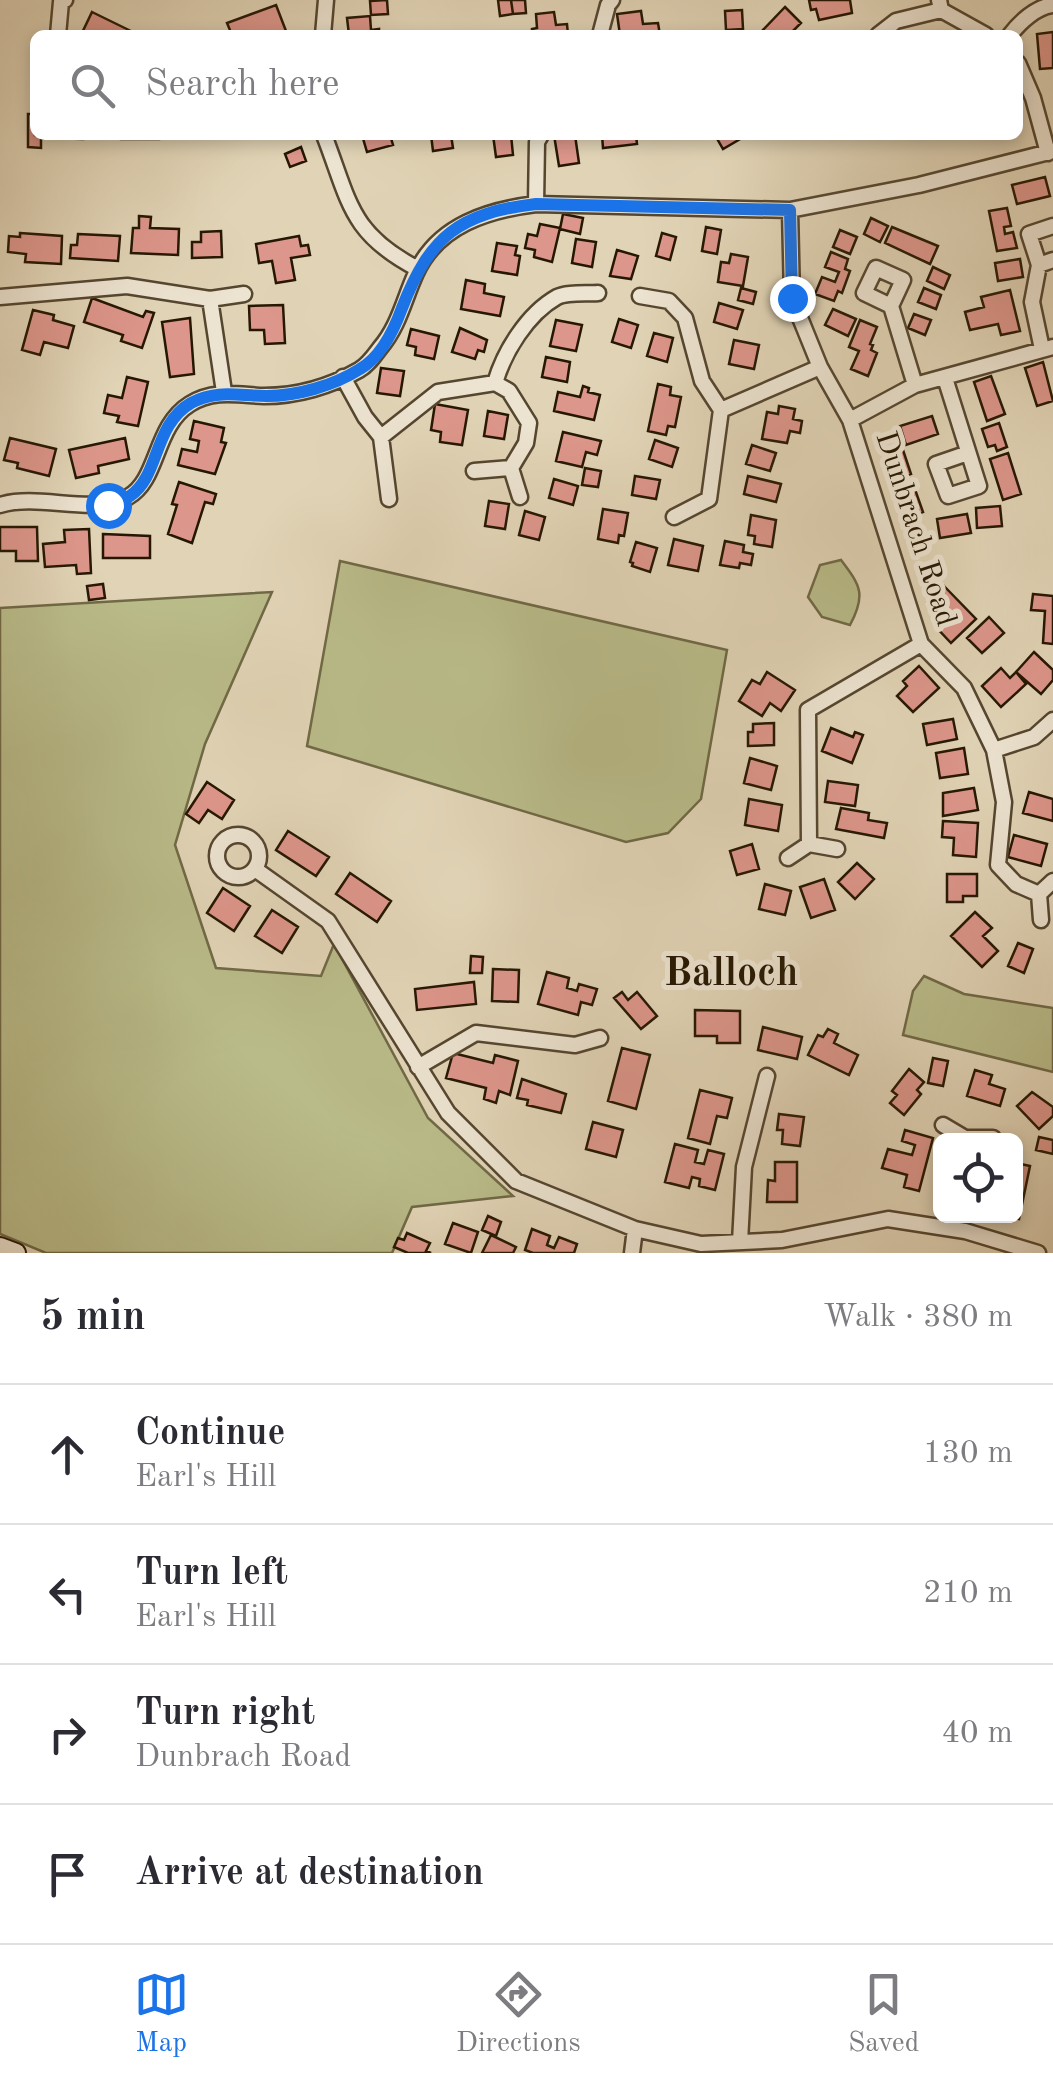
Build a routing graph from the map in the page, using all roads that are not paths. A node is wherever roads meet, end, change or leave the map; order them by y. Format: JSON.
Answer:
{"nodes":[{"id":1,"x":326,"y":0,"type":"edge"},
{"id":2,"x":612,"y":0,"type":"edge"},
{"id":3,"x":61,"y":1,"type":"edge"},
{"id":4,"x":940,"y":5,"type":"edge"},
{"id":5,"x":1053,"y":5,"type":"edge"},
{"id":6,"x":58,"y":30,"type":"edge"},
{"id":7,"x":323,"y":30,"type":"edge"},
{"id":8,"x":601,"y":30,"type":"edge"},
{"id":9,"x":884,"y":30,"type":"edge"},
{"id":10,"x":978,"y":30,"type":"edge"},
{"id":11,"x":1014,"y":30,"type":"edge"},
{"id":12,"x":1023,"y":75,"type":"edge"},
{"id":13,"x":326,"y":140,"type":"edge"},
{"id":14,"x":539,"y":140,"type":"edge"},
{"id":15,"x":1050,"y":152,"type":"edge"},
{"id":16,"x":536,"y":204,"type":"junction"},
{"id":17,"x":790,"y":210,"type":"junction"},
{"id":18,"x":1053,"y":226,"type":"edge"},
{"id":19,"x":1046,"y":262,"type":"edge"},
{"id":20,"x":418,"y":268,"type":"junction"},
{"id":21,"x":598,"y":293,"type":"dead end"},
{"id":22,"x":244,"y":294,"type":"dead end"},
{"id":23,"x":640,"y":296,"type":"dead end"},
{"id":24,"x":0,"y":298,"type":"edge"},
{"id":25,"x":210,"y":299,"type":"junction"},
{"id":26,"x":891,"y":306,"type":"dead end"},
{"id":27,"x":1047,"y":348,"type":"edge"},
{"id":28,"x":820,"y":367,"type":"junction"},
{"id":29,"x":343,"y":377,"type":"junction"},
{"id":30,"x":945,"y":378,"type":"junction"},
{"id":31,"x":495,"y":383,"type":"junction"},
{"id":32,"x":915,"y":385,"type":"junction"},
{"id":33,"x":224,"y":392,"type":"junction"},
{"id":34,"x":721,"y":410,"type":"junction"},
{"id":35,"x":850,"y":420,"type":"junction"},
{"id":36,"x":380,"y":437,"type":"junction"},
{"id":37,"x":968,"y":453,"type":"dead end"},
{"id":38,"x":511,"y":468,"type":"junction"},
{"id":39,"x":474,"y":471,"type":"dead end"},
{"id":40,"x":520,"y":497,"type":"dead end"},
{"id":41,"x":389,"y":499,"type":"dead end"},
{"id":42,"x":0,"y":505,"type":"edge"},
{"id":43,"x":674,"y":518,"type":"dead end"},
{"id":44,"x":921,"y":644,"type":"junction"},
{"id":45,"x":1053,"y":720,"type":"edge"},
{"id":46,"x":994,"y":750,"type":"junction"},
{"id":47,"x":809,"y":844,"type":"junction"},
{"id":48,"x":836,"y":849,"type":"dead end"},
{"id":49,"x":788,"y":858,"type":"dead end"},
{"id":50,"x":255,"y":869,"type":"dead end"},
{"id":51,"x":1053,"y":881,"type":"edge"},
{"id":52,"x":1039,"y":894,"type":"junction"},
{"id":53,"x":1041,"y":920,"type":"dead end"},
{"id":54,"x":600,"y":1038,"type":"dead end"},
{"id":55,"x":418,"y":1067,"type":"junction"},
{"id":56,"x":767,"y":1076,"type":"dead end"},
{"id":57,"x":943,"y":1125,"type":"dead end"},
{"id":58,"x":955,"y":1133,"type":"edge"},
{"id":59,"x":933,"y":1221,"type":"edge"},
{"id":60,"x":949,"y":1223,"type":"edge"},
{"id":61,"x":635,"y":1229,"type":"junction"},
{"id":62,"x":740,"y":1242,"type":"junction"},
{"id":63,"x":0,"y":1247,"type":"edge"},
{"id":64,"x":16,"y":1253,"type":"edge"},
{"id":65,"x":632,"y":1253,"type":"edge"},
{"id":66,"x":1038,"y":1253,"type":"edge"}],
"edges":[{"from":1,"to":7,"type":"street"},
{"from":2,"to":8,"type":"street"},
{"from":3,"to":6,"type":"street"},
{"from":4,"to":9,"type":"street"},
{"from":4,"to":10,"type":"street"},
{"from":5,"to":11,"type":"street"},
{"from":12,"to":15,"type":"street"},
{"from":13,"to":20,"type":"street"},
{"from":14,"to":16,"type":"street"},
{"from":15,"to":17,"type":"street"},
{"from":16,"to":17,"type":"street"},
{"from":16,"to":20,"type":"street"},
{"from":17,"to":28,"type":"street","name":"Dunbrach Road"},
{"from":18,"to":19,"type":"street"},
{"from":19,"to":27,"type":"street"},
{"from":20,"to":29,"type":"street"},
{"from":21,"to":31,"type":"street"},
{"from":22,"to":25,"type":"street"},
{"from":23,"to":34,"type":"street"},
{"from":24,"to":25,"type":"street"},
{"from":25,"to":33,"type":"street"},
{"from":26,"to":32,"type":"street"},
{"from":27,"to":30,"type":"street"},
{"from":28,"to":34,"type":"street"},
{"from":28,"to":35,"type":"street","name":"Dunbrach Road"},
{"from":29,"to":33,"type":"street"},
{"from":29,"to":36,"type":"street"},
{"from":30,"to":32,"type":"street"},
{"from":30,"to":37,"type":"street"},
{"from":31,"to":36,"type":"street"},
{"from":31,"to":38,"type":"street"},
{"from":32,"to":35,"type":"street"},
{"from":33,"to":42,"type":"street"},
{"from":34,"to":43,"type":"street"},
{"from":35,"to":44,"type":"street","name":"Dunbrach Road"},
{"from":36,"to":41,"type":"street"},
{"from":38,"to":39,"type":"street"},
{"from":38,"to":40,"type":"street"},
{"from":44,"to":46,"type":"street","name":"Dunbrach Road"},
{"from":44,"to":47,"type":"street"},
{"from":45,"to":46,"type":"street"},
{"from":46,"to":52,"type":"street","name":"Dunbrach Road"},
{"from":47,"to":48,"type":"street"},
{"from":47,"to":49,"type":"street"},
{"from":50,"to":55,"type":"street"},
{"from":51,"to":52,"type":"street"},
{"from":52,"to":53,"type":"street"},
{"from":54,"to":55,"type":"street"},
{"from":55,"to":61,"type":"street"},
{"from":56,"to":62,"type":"street"},
{"from":57,"to":58,"type":"street"},
{"from":59,"to":62,"type":"street"},
{"from":60,"to":66,"type":"street"},
{"from":61,"to":62,"type":"street"},
{"from":61,"to":65,"type":"street"},
{"from":63,"to":64,"type":"street"}]}
